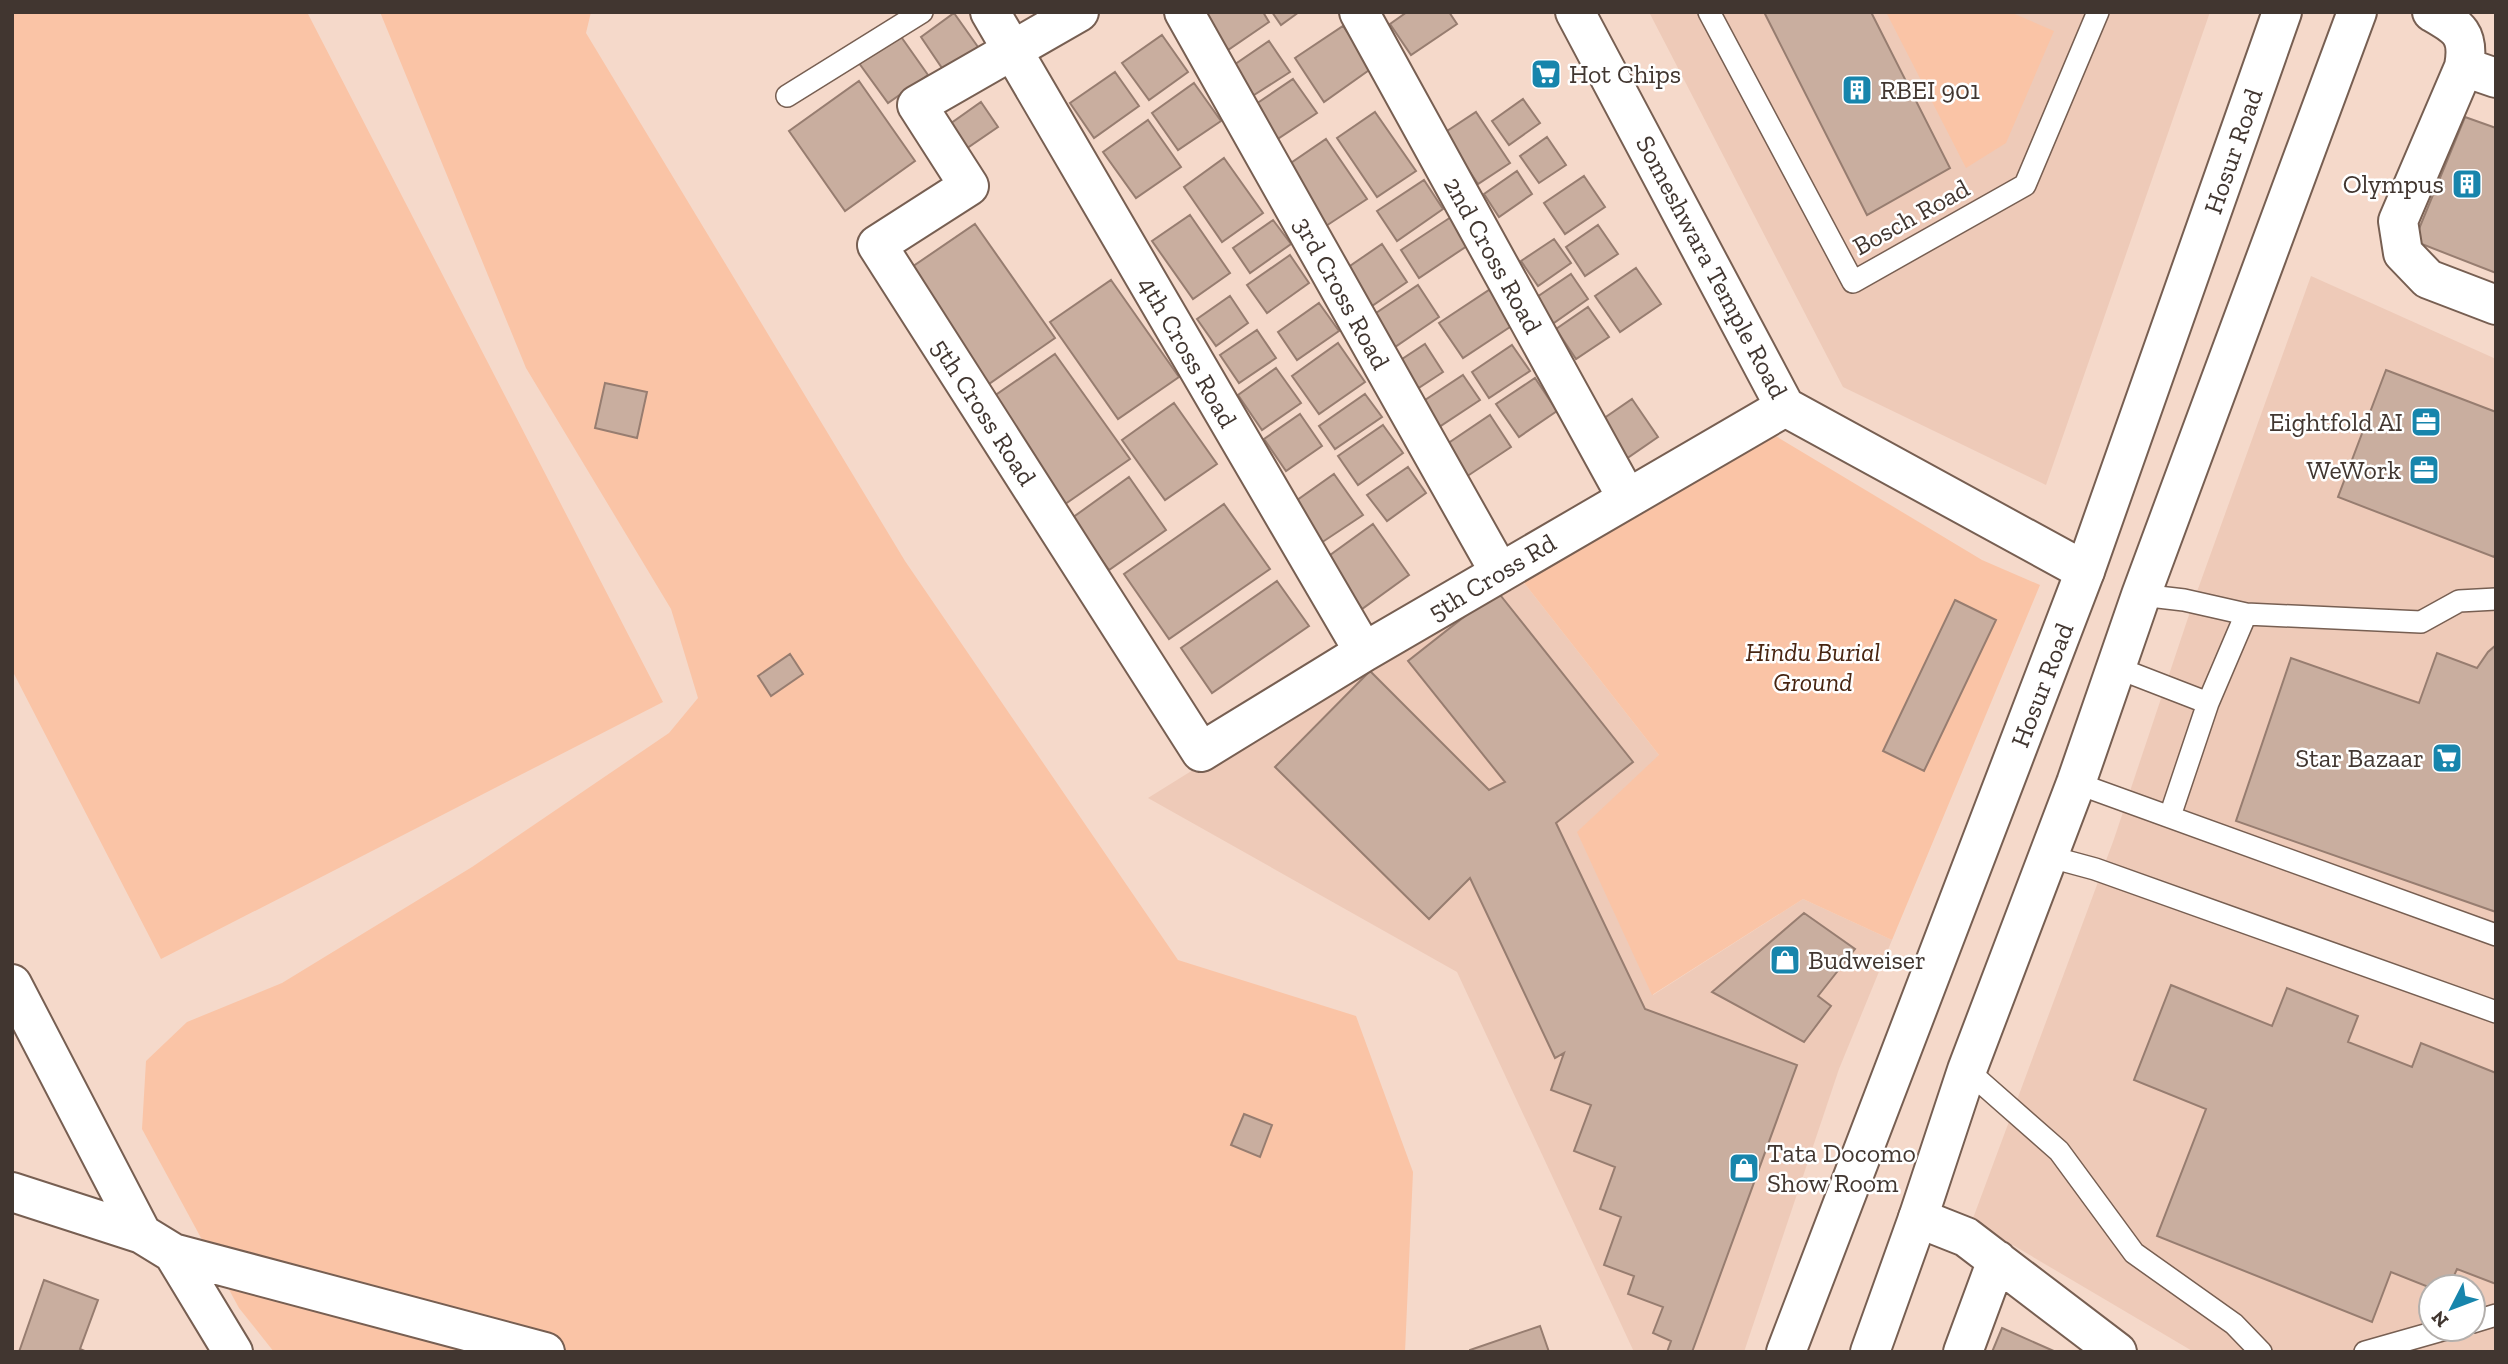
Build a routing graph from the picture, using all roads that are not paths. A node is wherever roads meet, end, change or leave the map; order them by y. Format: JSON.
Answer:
{"nodes":[{"id":1,"x":922,"y":12,"type":"edge"},
{"id":2,"x":990,"y":12,"type":"edge"},
{"id":3,"x":1079,"y":12,"type":"edge"},
{"id":4,"x":1184,"y":12,"type":"edge"},
{"id":5,"x":1359,"y":12,"type":"edge"},
{"id":6,"x":1575,"y":12,"type":"edge"},
{"id":7,"x":1709,"y":12,"type":"edge"},
{"id":8,"x":2098,"y":12,"type":"edge"},
{"id":9,"x":2281,"y":12,"type":"edge"},
{"id":10,"x":2357,"y":12,"type":"edge"},
{"id":11,"x":2470,"y":47,"type":"edge"},
{"id":12,"x":1012,"y":51,"type":"junction"},
{"id":13,"x":787,"y":96,"type":"dead end"},
{"id":14,"x":2496,"y":305,"type":"edge"},
{"id":15,"x":1785,"y":407,"type":"junction"},
{"id":16,"x":1627,"y":498,"type":"junction"},
{"id":17,"x":2085,"y":571,"type":"junction"},
{"id":18,"x":1500,"y":573,"type":"junction"},
{"id":19,"x":2141,"y":595,"type":"junction"},
{"id":20,"x":2496,"y":599,"type":"edge"},
{"id":21,"x":2246,"y":614,"type":"junction"},
{"id":22,"x":1364,"y":653,"type":"junction"},
{"id":23,"x":2115,"y":667,"type":"junction"},
{"id":24,"x":2208,"y":703,"type":"junction"},
{"id":25,"x":1201,"y":752,"type":"joint"},
{"id":26,"x":2076,"y":783,"type":"junction"},
{"id":27,"x":2171,"y":816,"type":"junction"},
{"id":28,"x":2048,"y":856,"type":"junction"},
{"id":29,"x":2496,"y":936,"type":"edge"},
{"id":30,"x":12,"y":984,"type":"edge"},
{"id":31,"x":2496,"y":1012,"type":"edge"},
{"id":32,"x":1967,"y":1070,"type":"junction"},
{"id":33,"x":12,"y":1192,"type":"edge"},
{"id":34,"x":1918,"y":1218,"type":"junction"},
{"id":35,"x":157,"y":1243,"type":"junction"},
{"id":36,"x":1997,"y":1260,"type":"junction"},
{"id":37,"x":2417,"y":1337,"type":"edge"},
{"id":38,"x":233,"y":1352,"type":"edge"},
{"id":39,"x":544,"y":1352,"type":"edge"},
{"id":40,"x":1786,"y":1352,"type":"edge"},
{"id":41,"x":1870,"y":1352,"type":"edge"},
{"id":42,"x":1963,"y":1352,"type":"edge"},
{"id":43,"x":2118,"y":1352,"type":"edge"},
{"id":44,"x":2262,"y":1352,"type":"edge"},
{"id":45,"x":2365,"y":1352,"type":"edge"}],
"edges":[{"from":1,"to":13,"type":"lane"},
{"from":2,"to":12,"type":"street","name":"4th Cross Road"},
{"from":3,"to":12,"type":"street"},
{"from":4,"to":18,"type":"street","name":"3rd Cross Road"},
{"from":5,"to":16,"type":"street","name":"2nd Cross Road"},
{"from":6,"to":15,"type":"street","name":"Someshwara Temple Road"},
{"from":7,"to":8,"type":"lane","name":"Bosch Road"},
{"from":9,"to":17,"type":"street","name":"Hosur Road"},
{"from":10,"to":19,"type":"street"},
{"from":11,"to":14,"type":"street"},
{"from":12,"to":22,"type":"street","name":"4th Cross Road"},
{"from":12,"to":25,"type":"street","name":"5th Cross Road"},
{"from":15,"to":16,"type":"street","name":"5th Cross Rd"},
{"from":15,"to":17,"type":"street","name":"Someshwara Temple Road"},
{"from":16,"to":18,"type":"street","name":"5th Cross Rd"},
{"from":17,"to":40,"type":"street","name":"Hosur Road"},
{"from":18,"to":22,"type":"street","name":"5th Cross Rd"},
{"from":19,"to":21,"type":"lane"},
{"from":19,"to":23,"type":"street"},
{"from":20,"to":21,"type":"lane"},
{"from":21,"to":24,"type":"lane"},
{"from":22,"to":25,"type":"street","name":"5th Cross Rd"},
{"from":23,"to":24,"type":"lane"},
{"from":23,"to":26,"type":"street"},
{"from":24,"to":27,"type":"lane"},
{"from":26,"to":27,"type":"lane"},
{"from":26,"to":28,"type":"street"},
{"from":27,"to":29,"type":"lane"},
{"from":28,"to":31,"type":"lane"},
{"from":28,"to":32,"type":"street"},
{"from":30,"to":35,"type":"street"},
{"from":32,"to":34,"type":"street"},
{"from":32,"to":44,"type":"lane"},
{"from":33,"to":35,"type":"street"},
{"from":34,"to":36,"type":"street"},
{"from":34,"to":41,"type":"street"},
{"from":35,"to":38,"type":"street"},
{"from":35,"to":39,"type":"street"},
{"from":36,"to":42,"type":"street"},
{"from":36,"to":43,"type":"street"},
{"from":37,"to":45,"type":"lane"}]}
